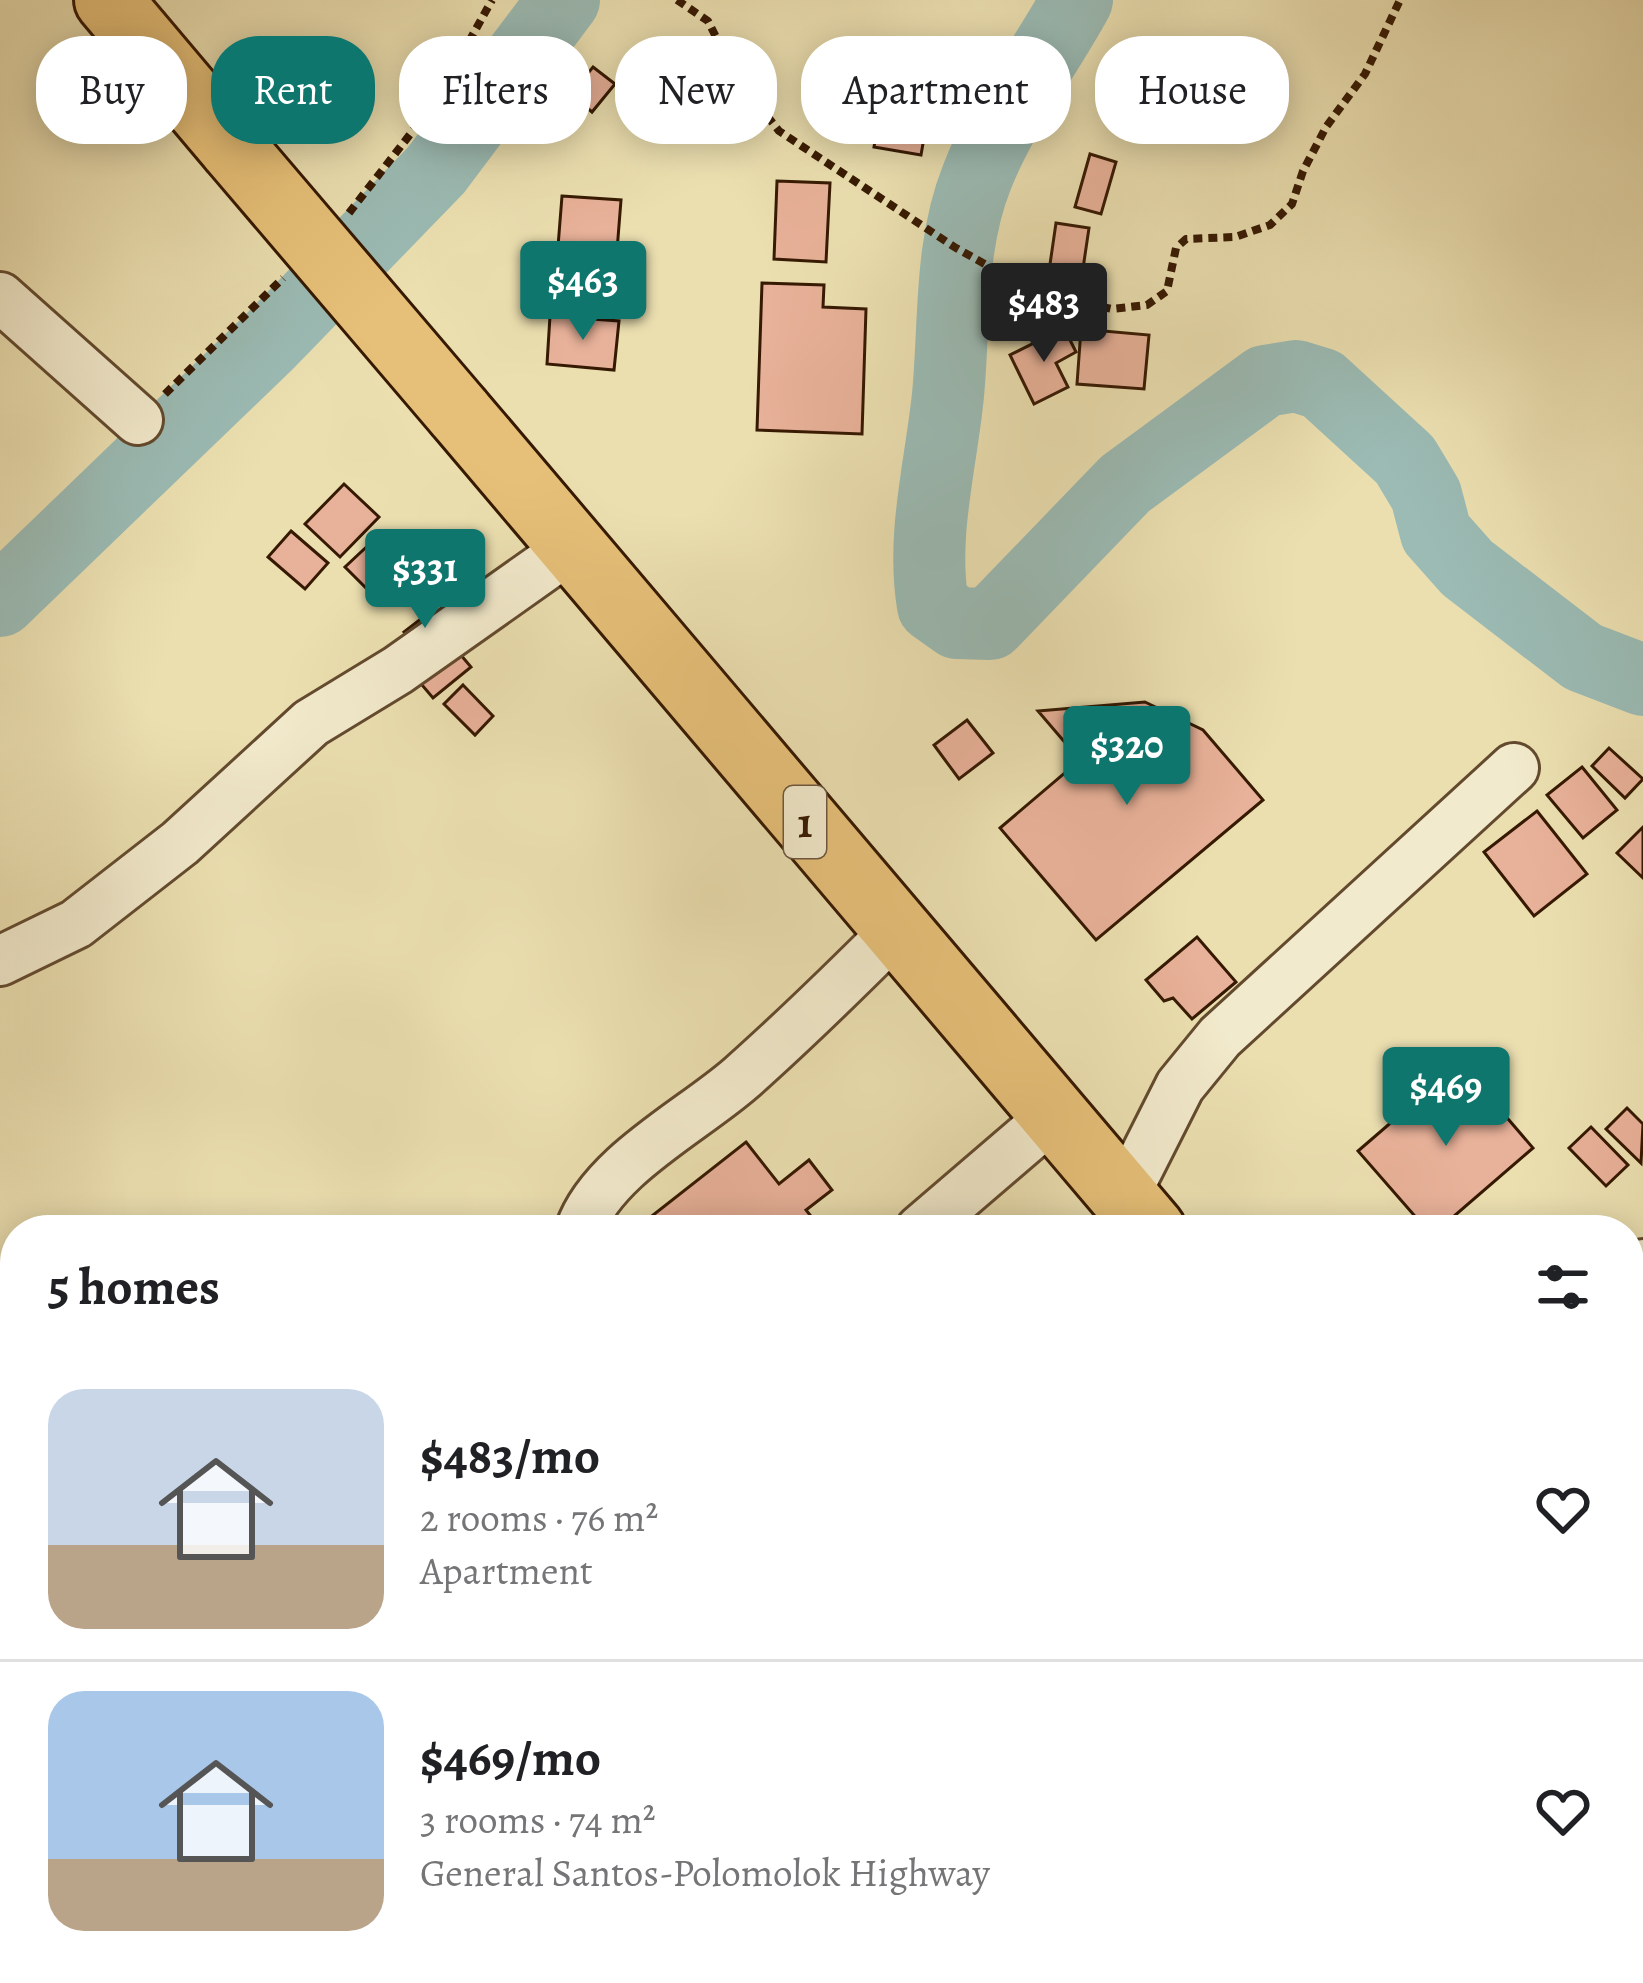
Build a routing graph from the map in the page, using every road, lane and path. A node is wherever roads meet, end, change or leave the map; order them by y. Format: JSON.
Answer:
{"nodes":[{"id":1,"x":107,"y":0,"type":"edge"},
{"id":2,"x":677,"y":0,"type":"edge"},
{"id":3,"x":1400,"y":0,"type":"edge"},
{"id":4,"x":0,"y":297,"type":"edge"},
{"id":5,"x":138,"y":420,"type":"dead end"},
{"id":6,"x":572,"y":548,"type":"junction"},
{"id":7,"x":1514,"y":768,"type":"dead end"},
{"id":8,"x":897,"y":929,"type":"junction"},
{"id":9,"x":0,"y":961,"type":"edge"},
{"id":10,"x":1054,"y":1115,"type":"junction"},
{"id":11,"x":1138,"y":1214,"type":"edge"},
{"id":12,"x":586,"y":1215,"type":"edge"},
{"id":13,"x":937,"y":1215,"type":"edge"}],
"edges":[{"from":1,"to":6,"type":"highway","number":"1","bridge":true},
{"from":2,"to":3,"type":"path"},
{"from":4,"to":5,"type":"street"},
{"from":6,"to":8,"type":"highway","number":"1"},
{"from":6,"to":9,"type":"street"},
{"from":7,"to":11,"type":"street"},
{"from":8,"to":10,"type":"highway","number":"1"},
{"from":8,"to":12,"type":"street"},
{"from":10,"to":11,"type":"highway","number":"1"},
{"from":10,"to":13,"type":"street"}]}
